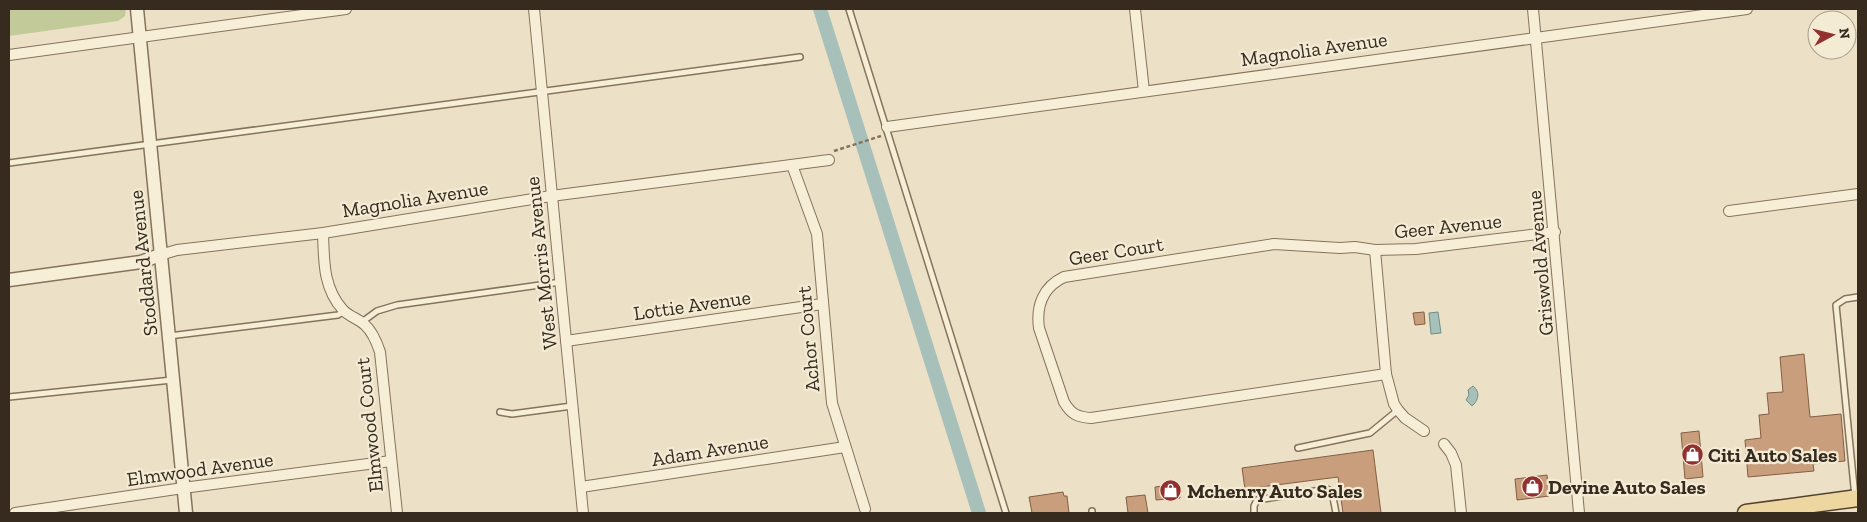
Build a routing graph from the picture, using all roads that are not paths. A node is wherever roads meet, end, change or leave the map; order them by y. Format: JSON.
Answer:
{"nodes":[{"id":1,"x":137,"y":9,"type":"edge"},
{"id":2,"x":346,"y":9,"type":"edge"},
{"id":3,"x":534,"y":9,"type":"edge"},
{"id":4,"x":849,"y":9,"type":"edge"},
{"id":5,"x":1135,"y":9,"type":"edge"},
{"id":6,"x":1533,"y":9,"type":"edge"},
{"id":7,"x":1746,"y":9,"type":"edge"},
{"id":8,"x":139,"y":36,"type":"junction"},
{"id":9,"x":1536,"y":38,"type":"junction"},
{"id":10,"x":9,"y":55,"type":"edge"},
{"id":11,"x":800,"y":57,"type":"dead end"},
{"id":12,"x":542,"y":90,"type":"junction"},
{"id":13,"x":1144,"y":91,"type":"junction"},
{"id":14,"x":887,"y":127,"type":"junction"},
{"id":15,"x":150,"y":144,"type":"junction"},
{"id":16,"x":829,"y":160,"type":"dead end"},
{"id":17,"x":9,"y":163,"type":"edge"},
{"id":18,"x":792,"y":165,"type":"junction"},
{"id":19,"x":1858,"y":194,"type":"edge"},
{"id":20,"x":551,"y":196,"type":"junction"},
{"id":21,"x":1729,"y":210,"type":"dead end"},
{"id":22,"x":1555,"y":232,"type":"junction"},
{"id":23,"x":323,"y":233,"type":"junction"},
{"id":24,"x":1375,"y":250,"type":"junction"},
{"id":25,"x":160,"y":255,"type":"junction"},
{"id":26,"x":9,"y":280,"type":"edge"},
{"id":27,"x":561,"y":282,"type":"junction"},
{"id":28,"x":1858,"y":297,"type":"edge"},
{"id":29,"x":822,"y":304,"type":"junction"},
{"id":30,"x":344,"y":311,"type":"junction"},
{"id":31,"x":361,"y":323,"type":"junction"},
{"id":32,"x":169,"y":336,"type":"junction"},
{"id":33,"x":566,"y":341,"type":"junction"},
{"id":34,"x":1386,"y":374,"type":"junction"},
{"id":35,"x":173,"y":380,"type":"junction"},
{"id":36,"x":9,"y":397,"type":"edge"},
{"id":37,"x":573,"y":406,"type":"junction"},
{"id":38,"x":1398,"y":410,"type":"junction"},
{"id":39,"x":500,"y":412,"type":"dead end"},
{"id":40,"x":1424,"y":431,"type":"dead end"},
{"id":41,"x":1444,"y":444,"type":"dead end"},
{"id":42,"x":845,"y":447,"type":"junction"},
{"id":43,"x":1298,"y":448,"type":"dead end"},
{"id":44,"x":391,"y":461,"type":"junction"},
{"id":45,"x":581,"y":487,"type":"junction"},
{"id":46,"x":184,"y":488,"type":"junction"},
{"id":47,"x":1857,"y":498,"type":"edge"},
{"id":48,"x":865,"y":509,"type":"dead end"},
{"id":49,"x":1786,"y":511,"type":"edge"},
{"id":50,"x":14,"y":513,"type":"edge"},
{"id":51,"x":186,"y":513,"type":"edge"},
{"id":52,"x":397,"y":513,"type":"edge"},
{"id":53,"x":583,"y":513,"type":"edge"},
{"id":54,"x":1006,"y":513,"type":"edge"},
{"id":55,"x":1254,"y":513,"type":"edge"},
{"id":56,"x":1336,"y":513,"type":"edge"},
{"id":57,"x":1461,"y":513,"type":"edge"},
{"id":58,"x":1579,"y":513,"type":"edge"},
{"id":59,"x":1746,"y":513,"type":"edge"}],
"edges":[{"from":1,"to":8,"type":"street","name":"Stoddard Avenue"},
{"from":2,"to":8,"type":"street"},
{"from":3,"to":12,"type":"street","name":"West Morris Avenue"},
{"from":4,"to":14,"type":"lane"},
{"from":5,"to":13,"type":"street"},
{"from":6,"to":9,"type":"street","name":"Griswold Avenue"},
{"from":7,"to":9,"type":"street","name":"Magnolia Avenue"},
{"from":8,"to":10,"type":"street"},
{"from":8,"to":15,"type":"street","name":"Stoddard Avenue"},
{"from":9,"to":13,"type":"street","name":"Magnolia Avenue"},
{"from":9,"to":22,"type":"street","name":"Griswold Avenue"},
{"from":11,"to":12,"type":"lane"},
{"from":12,"to":15,"type":"lane"},
{"from":12,"to":20,"type":"street","name":"West Morris Avenue"},
{"from":13,"to":14,"type":"street","name":"Magnolia Avenue"},
{"from":14,"to":54,"type":"lane"},
{"from":15,"to":17,"type":"lane"},
{"from":15,"to":25,"type":"street","name":"Stoddard Avenue"},
{"from":16,"to":18,"type":"street","name":"Magnolia Avenue"},
{"from":18,"to":20,"type":"street","name":"Magnolia Avenue"},
{"from":18,"to":29,"type":"street","name":"Achor Court"},
{"from":19,"to":21,"type":"street"},
{"from":20,"to":23,"type":"street","name":"Magnolia Avenue"},
{"from":20,"to":27,"type":"street","name":"West Morris Avenue"},
{"from":22,"to":24,"type":"street","name":"Geer Avenue"},
{"from":22,"to":58,"type":"street","name":"Griswold Avenue"},
{"from":23,"to":25,"type":"street","name":"Magnolia Avenue"},
{"from":23,"to":30,"type":"street","name":"Elmwood Court"},
{"from":24,"to":34,"type":"street"},
{"from":24,"to":34,"type":"street","name":"Geer Court"},
{"from":25,"to":26,"type":"street","name":"Magnolia Avenue"},
{"from":25,"to":32,"type":"street","name":"Stoddard Avenue"},
{"from":27,"to":31,"type":"lane"},
{"from":27,"to":33,"type":"street","name":"West Morris Avenue"},
{"from":28,"to":47,"type":"lane"},
{"from":29,"to":33,"type":"street","name":"Lottie Avenue"},
{"from":29,"to":42,"type":"street","name":"Achor Court"},
{"from":30,"to":31,"type":"street","name":"Elmwood Court"},
{"from":30,"to":32,"type":"lane"},
{"from":31,"to":44,"type":"street","name":"Elmwood Court"},
{"from":32,"to":35,"type":"street","name":"Stoddard Avenue"},
{"from":33,"to":37,"type":"street","name":"West Morris Avenue"},
{"from":34,"to":38,"type":"street"},
{"from":35,"to":36,"type":"lane"},
{"from":35,"to":46,"type":"street","name":"Stoddard Avenue"},
{"from":37,"to":39,"type":"lane"},
{"from":37,"to":45,"type":"street","name":"West Morris Avenue"},
{"from":38,"to":40,"type":"street"},
{"from":38,"to":43,"type":"lane"},
{"from":41,"to":57,"type":"street"},
{"from":42,"to":45,"type":"street","name":"Adam Avenue"},
{"from":42,"to":48,"type":"street","name":"Achor Court"},
{"from":44,"to":46,"type":"street","name":"Elmwood Avenue"},
{"from":44,"to":52,"type":"street","name":"Elmwood Court"},
{"from":45,"to":53,"type":"street","name":"West Morris Avenue"},
{"from":46,"to":50,"type":"street","name":"Elmwood Avenue"},
{"from":46,"to":51,"type":"street","name":"Stoddard Avenue"},
{"from":47,"to":49,"type":"main road"},
{"from":49,"to":59,"type":"main road"},
{"from":55,"to":56,"type":"lane"}]}
